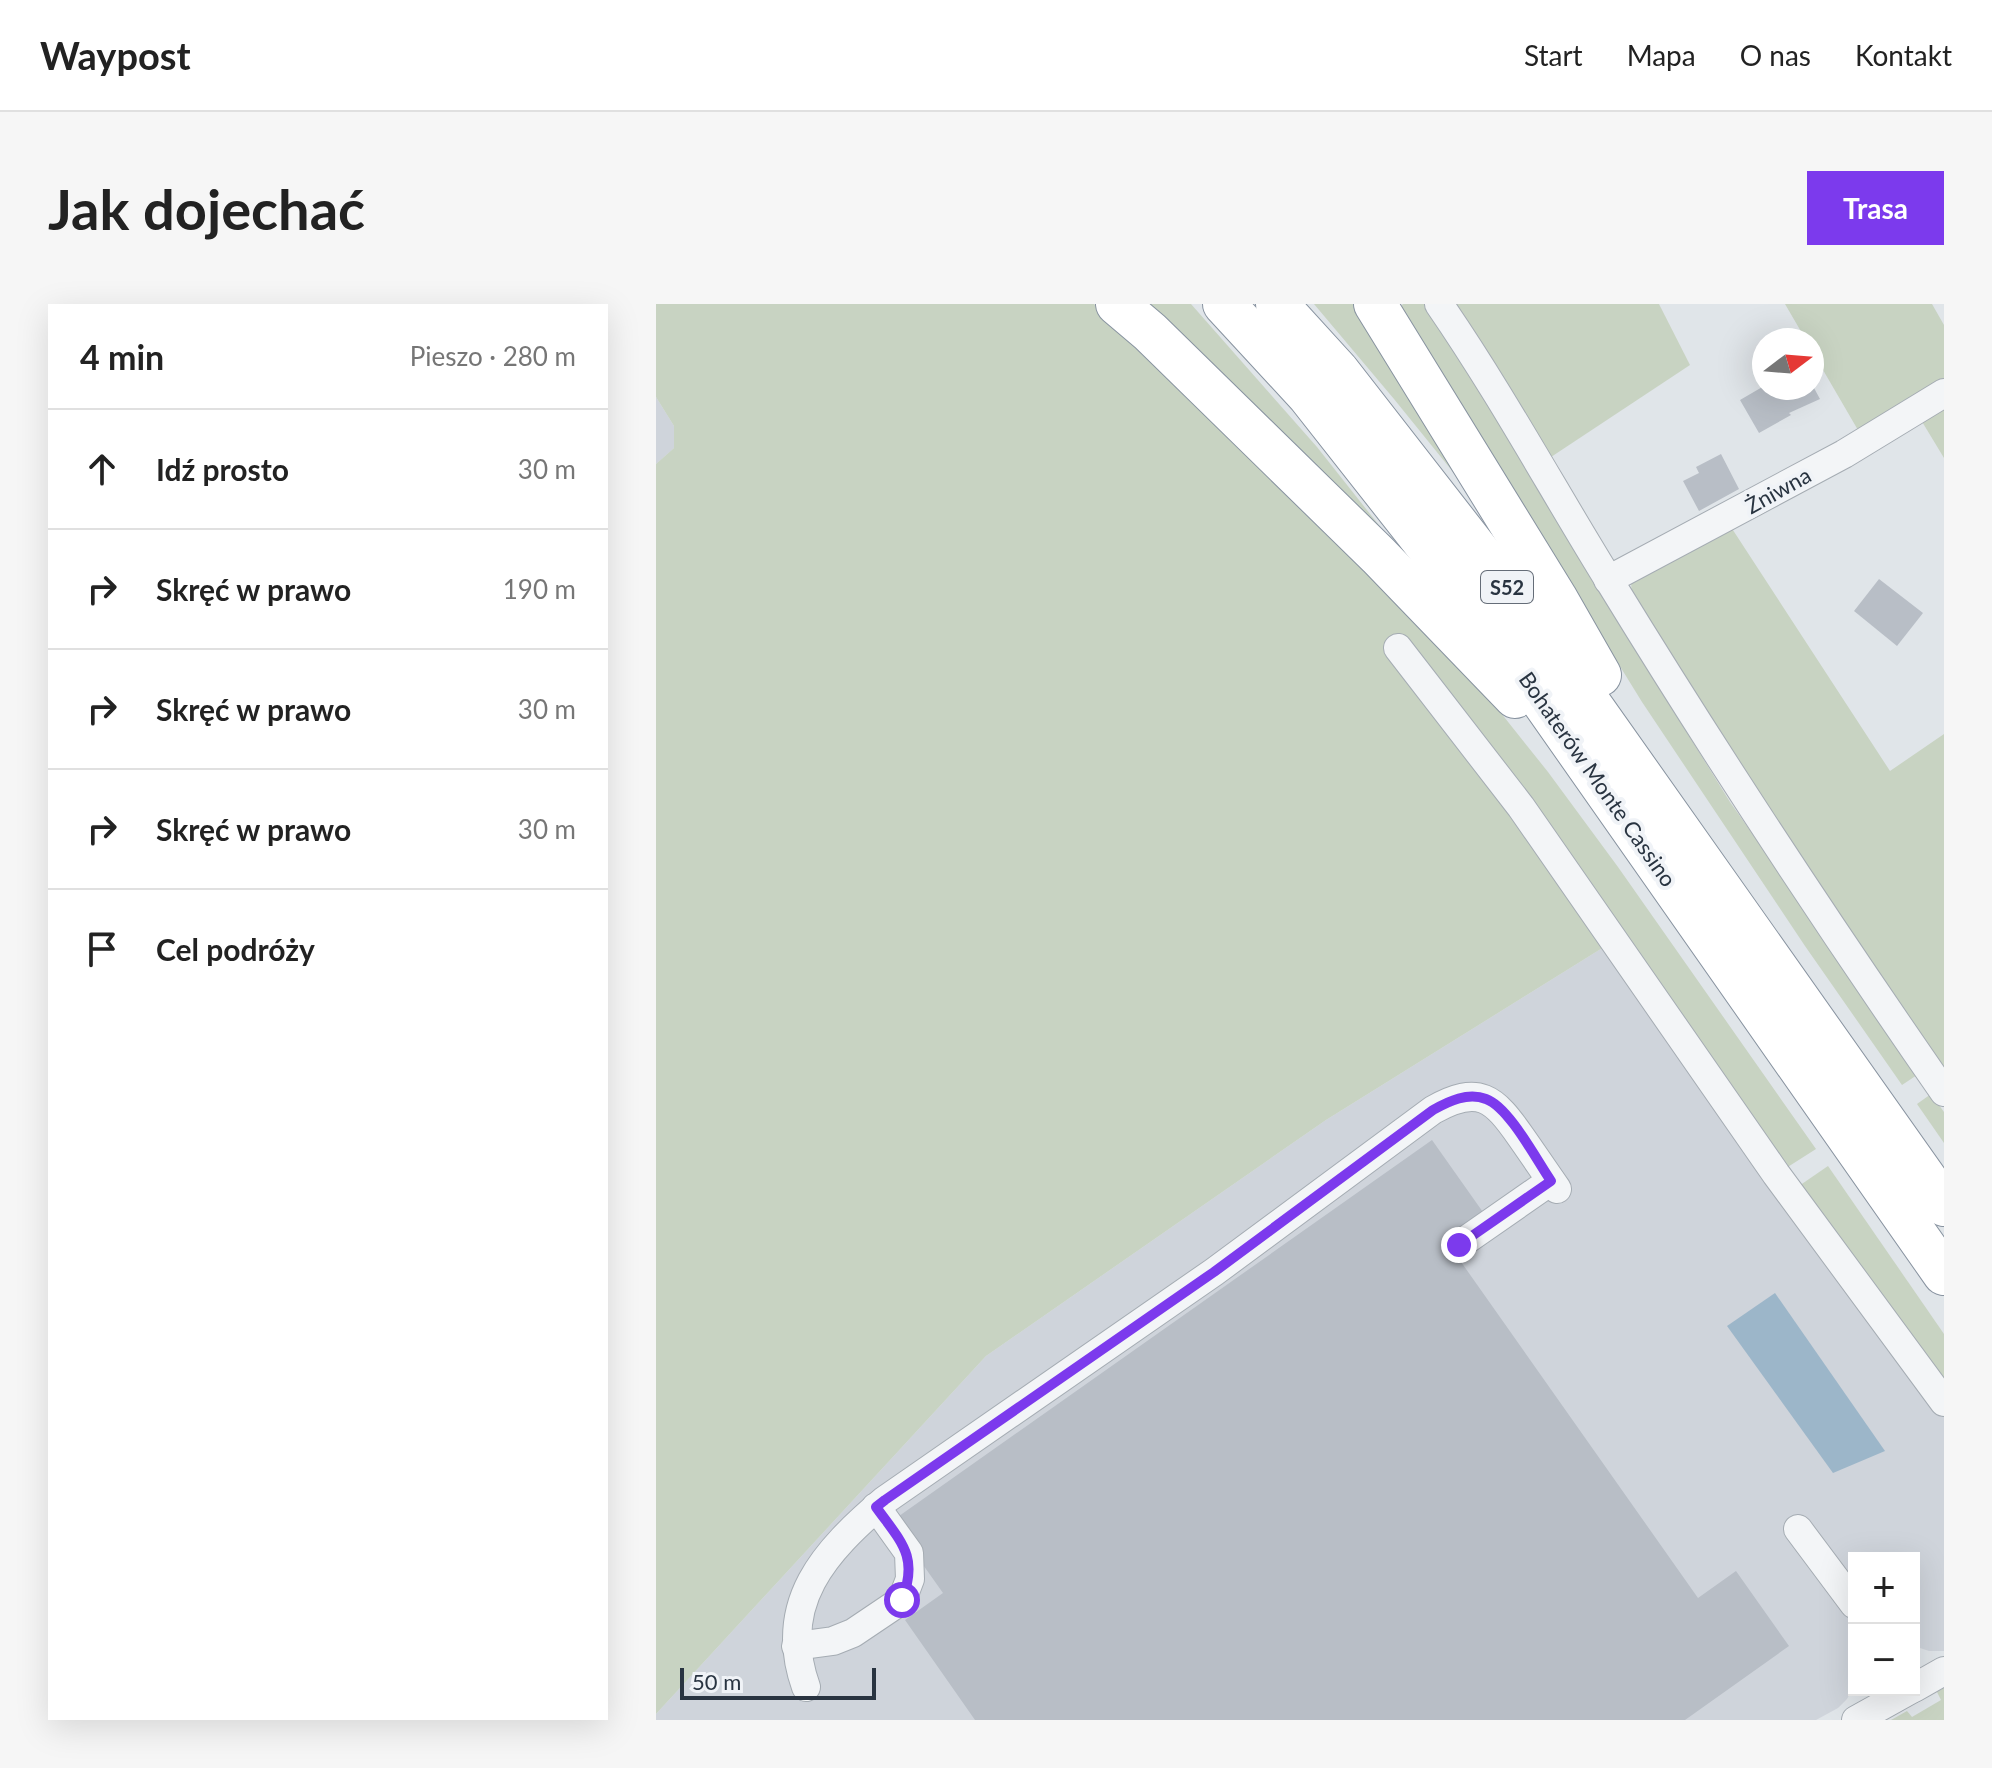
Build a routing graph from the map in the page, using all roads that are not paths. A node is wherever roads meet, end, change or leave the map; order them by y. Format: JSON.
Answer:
{"nodes":[{"id":1,"x":1117,"y":304,"type":"edge"},
{"id":2,"x":1224,"y":304,"type":"edge"},
{"id":3,"x":1277,"y":304,"type":"edge"},
{"id":4,"x":1375,"y":304,"type":"edge"},
{"id":5,"x":1439,"y":304,"type":"edge"},
{"id":6,"x":1944,"y":393,"type":"edge"},
{"id":7,"x":1608,"y":580,"type":"junction"},
{"id":8,"x":1398,"y":648,"type":"dead end"},
{"id":9,"x":1613,"y":799,"type":"junction"},
{"id":10,"x":1719,"y":885,"type":"junction"},
{"id":11,"x":1944,"y":1092,"type":"edge"},
{"id":12,"x":1944,"y":1205,"type":"edge"},
{"id":13,"x":1459,"y":1245,"type":"dead end"},
{"id":14,"x":1944,"y":1274,"type":"edge"},
{"id":15,"x":1944,"y":1402,"type":"edge"},
{"id":16,"x":876,"y":1507,"type":"junction"},
{"id":17,"x":1798,"y":1529,"type":"dead end"},
{"id":18,"x":1848,"y":1596,"type":"edge"},
{"id":19,"x":796,"y":1646,"type":"junction"},
{"id":20,"x":1944,"y":1671,"type":"edge"},
{"id":21,"x":1920,"y":1685,"type":"edge"},
{"id":22,"x":806,"y":1687,"type":"dead end"},
{"id":23,"x":1900,"y":1696,"type":"edge"},
{"id":24,"x":1856,"y":1720,"type":"edge"}],
"edges":[{"from":1,"to":9,"type":"highway"},
{"from":2,"to":9,"type":"highway","name":"Bohaterów Monte Cassino","number":"S52"},
{"from":3,"to":10,"type":"highway","name":"Bohaterów Monte Cassino","number":"S52"},
{"from":4,"to":10,"type":"highway"},
{"from":5,"to":7,"type":"street"},
{"from":6,"to":7,"type":"street","name":"Żniwna"},
{"from":7,"to":11,"type":"street"},
{"from":8,"to":15,"type":"street"},
{"from":9,"to":14,"type":"highway","name":"Bohaterów Monte Cassino","number":"S52"},
{"from":10,"to":12,"type":"highway","name":"Bohaterów Monte Cassino","number":"S52"},
{"from":13,"to":16,"type":"street"},
{"from":16,"to":19,"type":"street"},
{"from":16,"to":19,"type":"street"},
{"from":17,"to":18,"type":"street"},
{"from":19,"to":22,"type":"street"},
{"from":20,"to":21,"type":"street"},
{"from":23,"to":24,"type":"street"}]}
